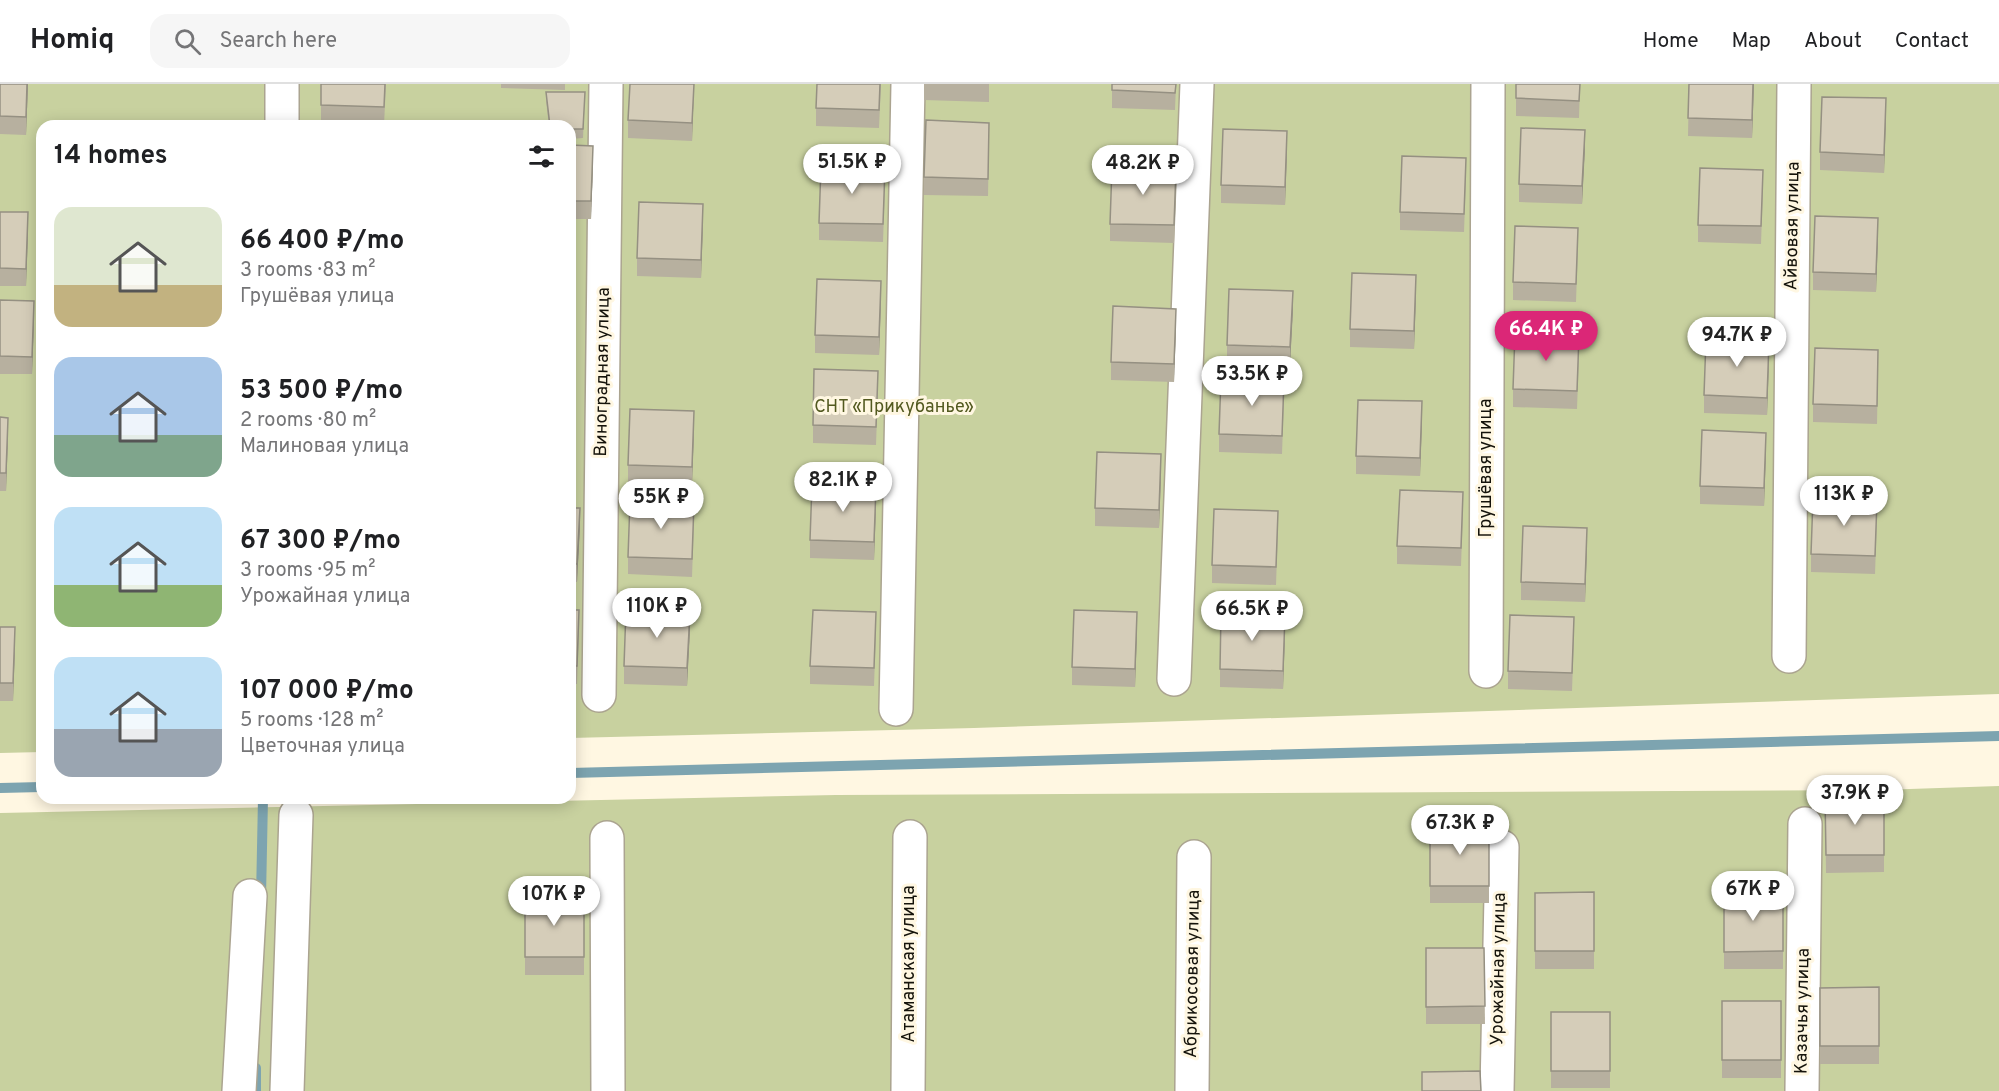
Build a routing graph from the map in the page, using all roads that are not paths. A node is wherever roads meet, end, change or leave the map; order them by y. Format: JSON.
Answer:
{"nodes":[{"id":1,"x":282,"y":84,"type":"edge"},
{"id":2,"x":606,"y":84,"type":"edge"},
{"id":3,"x":908,"y":84,"type":"edge"},
{"id":4,"x":1197,"y":84,"type":"edge"},
{"id":5,"x":1488,"y":84,"type":"edge"},
{"id":6,"x":1794,"y":84,"type":"edge"},
{"id":7,"x":282,"y":120,"type":"edge"},
{"id":8,"x":1789,"y":656,"type":"dead end"},
{"id":9,"x":1486,"y":671,"type":"dead end"},
{"id":10,"x":1174,"y":679,"type":"dead end"},
{"id":11,"x":599,"y":695,"type":"dead end"},
{"id":12,"x":896,"y":709,"type":"dead end"},
{"id":13,"x":296,"y":815,"type":"dead end"},
{"id":14,"x":1805,"y":824,"type":"dead end"},
{"id":15,"x":910,"y":837,"type":"dead end"},
{"id":16,"x":607,"y":838,"type":"dead end"},
{"id":17,"x":1502,"y":847,"type":"dead end"},
{"id":18,"x":1194,"y":857,"type":"dead end"},
{"id":19,"x":249,"y":896,"type":"dead end"},
{"id":20,"x":239,"y":1091,"type":"edge"},
{"id":21,"x":287,"y":1091,"type":"edge"},
{"id":22,"x":608,"y":1091,"type":"edge"},
{"id":23,"x":908,"y":1091,"type":"edge"},
{"id":24,"x":1192,"y":1091,"type":"edge"},
{"id":25,"x":1497,"y":1091,"type":"edge"},
{"id":26,"x":1802,"y":1091,"type":"edge"}],
"edges":[{"from":1,"to":7,"type":"street"},
{"from":2,"to":11,"type":"street","name":"Виноградная улица"},
{"from":3,"to":12,"type":"street"},
{"from":4,"to":10,"type":"street"},
{"from":5,"to":9,"type":"street","name":"Грушёвая улица"},
{"from":6,"to":8,"type":"street","name":"Айвовая улица"},
{"from":13,"to":21,"type":"street"},
{"from":14,"to":26,"type":"street","name":"Казачья улица"},
{"from":15,"to":23,"type":"street","name":"Атаманская улица"},
{"from":16,"to":22,"type":"street"},
{"from":17,"to":25,"type":"street","name":"Урожайная улица"},
{"from":18,"to":24,"type":"street","name":"Абрикосовая улица"},
{"from":19,"to":20,"type":"street"}]}
